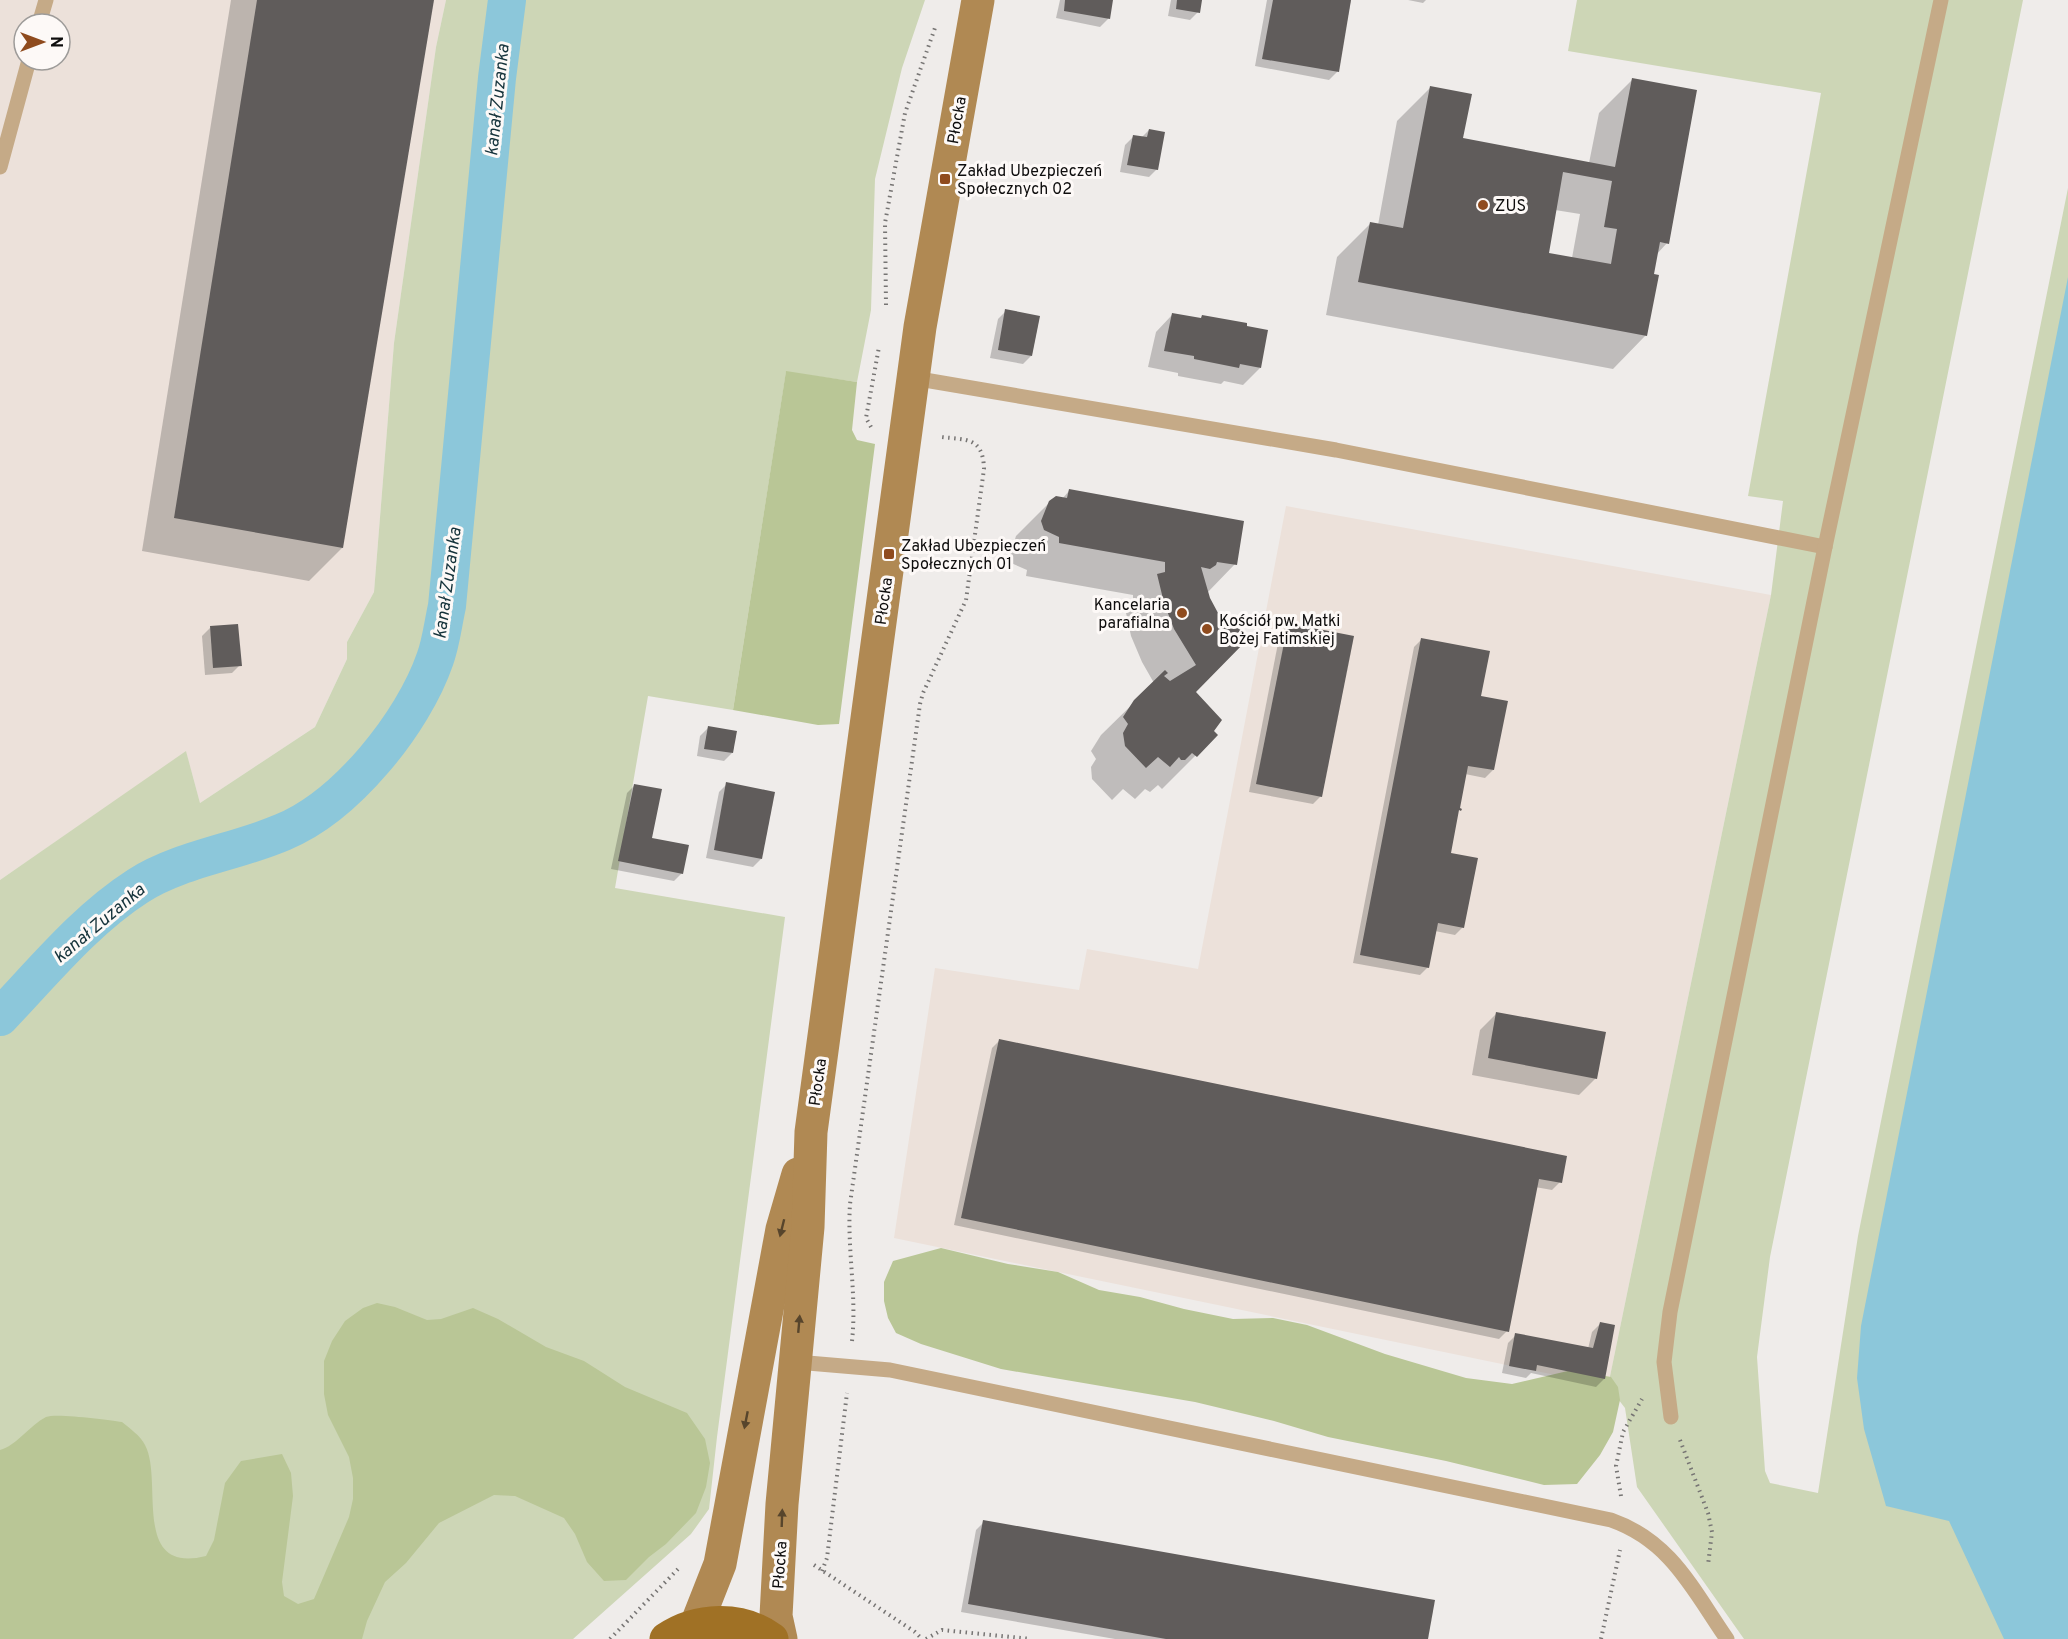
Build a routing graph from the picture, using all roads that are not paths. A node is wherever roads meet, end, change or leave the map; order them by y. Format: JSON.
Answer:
{"nodes":[{"id":1,"x":978,"y":0,"type":"edge"},
{"id":2,"x":1941,"y":0,"type":"edge"},
{"id":3,"x":26,"y":72,"type":"edge"},
{"id":4,"x":0,"y":168,"type":"edge"},
{"id":5,"x":913,"y":378,"type":"junction"},
{"id":6,"x":1825,"y":547,"type":"junction"},
{"id":7,"x":811,"y":1132,"type":"junction"},
{"id":8,"x":796,"y":1362,"type":"junction"},
{"id":9,"x":1671,"y":1417,"type":"road end"},
{"id":10,"x":696,"y":1625,"type":"junction"},
{"id":11,"x":666,"y":1639,"type":"edge"},
{"id":12,"x":772,"y":1639,"type":"edge"},
{"id":13,"x":782,"y":1639,"type":"edge"},
{"id":14,"x":1727,"y":1639,"type":"edge"}],
"edges":[{"from":1,"to":5,"type":"street","name":"Płocka"},
{"from":2,"to":6,"type":"lane"},
{"from":3,"to":4,"type":"lane"},
{"from":5,"to":6,"type":"lane"},
{"from":5,"to":7,"type":"street","name":"Płocka"},
{"from":6,"to":9,"type":"lane"},
{"from":8,"to":7,"type":"street","name":"Płocka","one_way":true},
{"from":7,"to":10,"type":"street","name":"Płocka","one_way":true},
{"from":13,"to":8,"type":"street","name":"Płocka","one_way":true},
{"from":8,"to":14,"type":"lane"},
{"from":10,"to":11,"type":"main road"},
{"from":10,"to":12,"type":"main road"}]}
